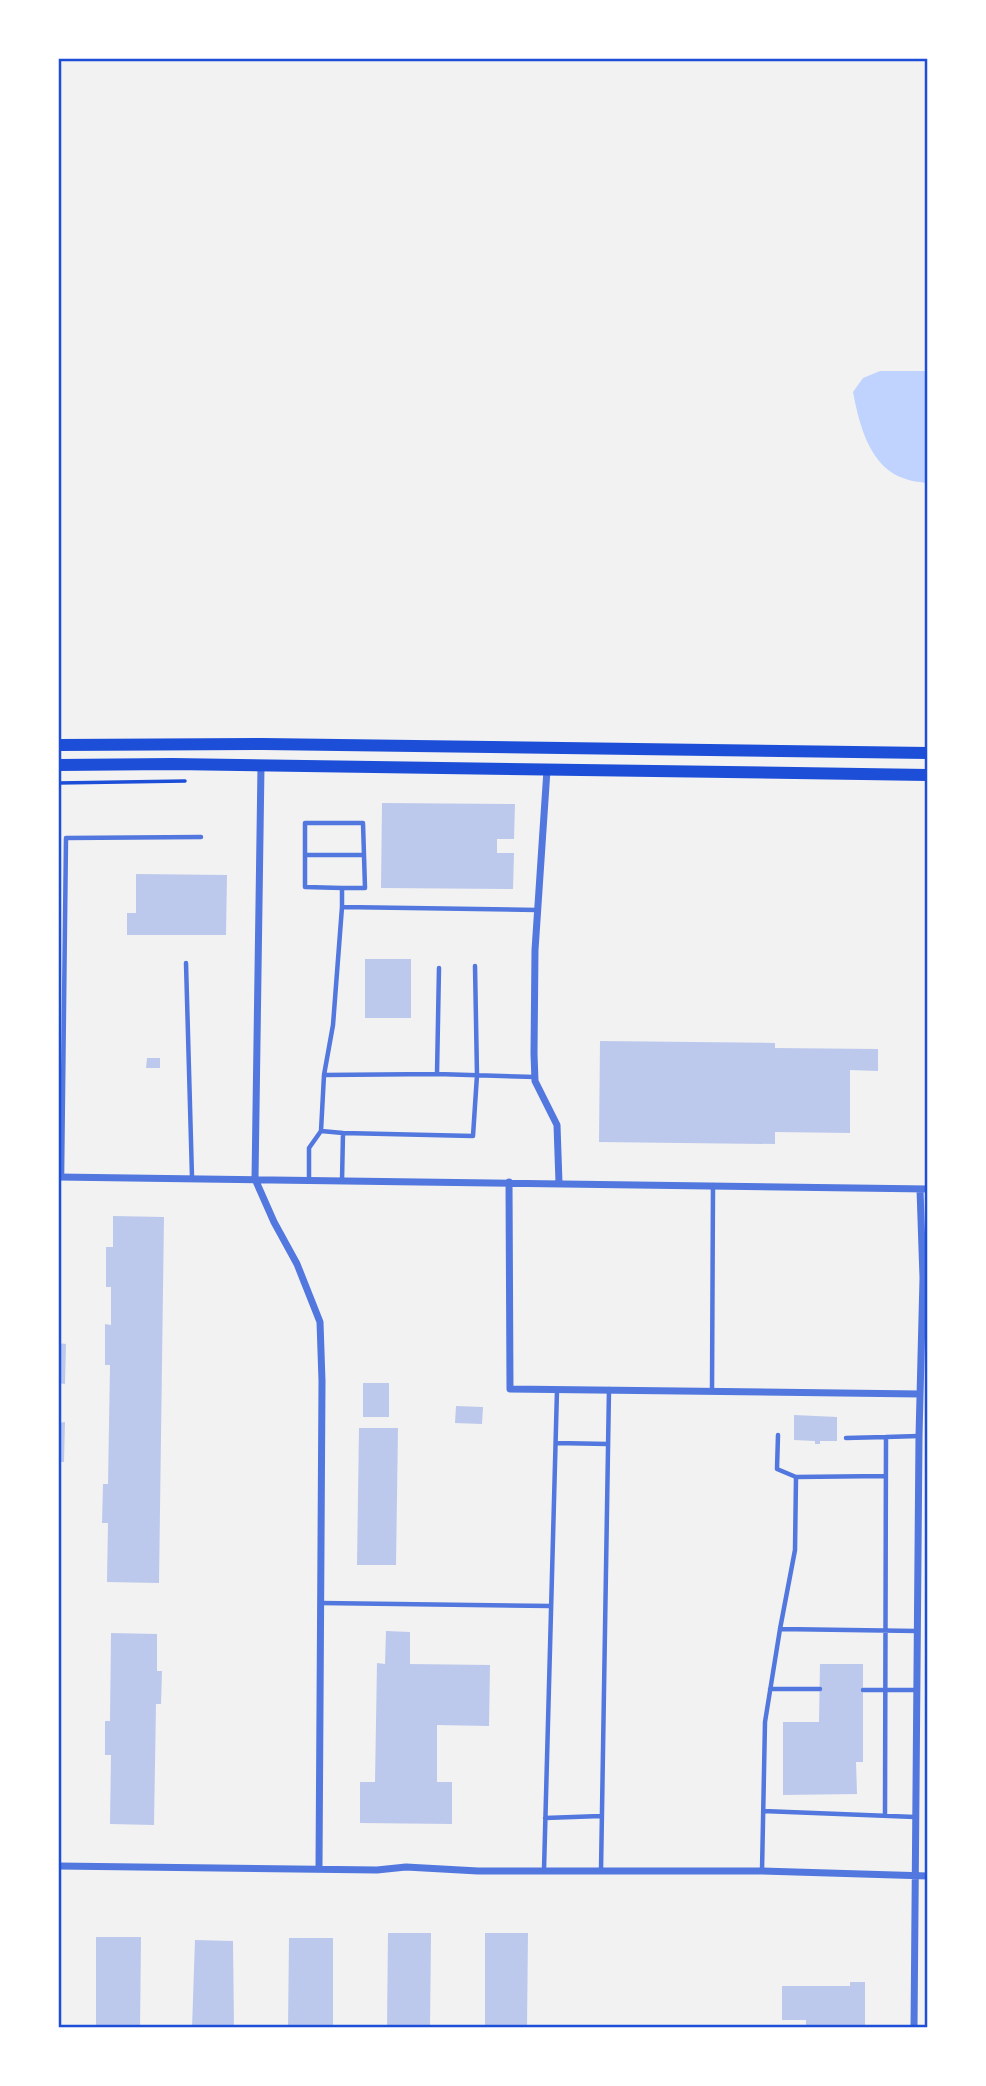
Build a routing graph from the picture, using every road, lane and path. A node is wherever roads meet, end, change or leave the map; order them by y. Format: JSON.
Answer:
{"nodes":[{"id":1,"x":263,"y":744,"type":"junction"},
{"id":2,"x":58,"y":745,"type":"edge"},
{"id":3,"x":547,"y":748,"type":"junction"},
{"id":4,"x":928,"y":753,"type":"edge"},
{"id":5,"x":58,"y":765,"type":"edge"},
{"id":6,"x":261,"y":766,"type":"junction"},
{"id":7,"x":547,"y":770,"type":"junction"},
{"id":8,"x":928,"y":775,"type":"edge"},
{"id":9,"x":187,"y":781,"type":"dead end"},
{"id":10,"x":58,"y":783,"type":"edge"},
{"id":11,"x":201,"y":836,"type":"dead end"},
{"id":12,"x":306,"y":855,"type":"junction"},
{"id":13,"x":364,"y":855,"type":"junction"},
{"id":14,"x":342,"y":888,"type":"junction"},
{"id":15,"x":342,"y":907,"type":"junction"},
{"id":16,"x":537,"y":910,"type":"junction"},
{"id":17,"x":186,"y":963,"type":"dead end"},
{"id":18,"x":475,"y":966,"type":"dead end"},
{"id":19,"x":439,"y":968,"type":"dead end"},
{"id":20,"x":436,"y":1074,"type":"junction"},
{"id":21,"x":324,"y":1075,"type":"junction"},
{"id":22,"x":477,"y":1075,"type":"junction"},
{"id":23,"x":535,"y":1077,"type":"junction"},
{"id":24,"x":321,"y":1131,"type":"junction"},
{"id":25,"x":343,"y":1133,"type":"junction"},
{"id":26,"x":60,"y":1177,"type":"edge"},
{"id":27,"x":192,"y":1177,"type":"junction"},
{"id":28,"x":255,"y":1179,"type":"junction"},
{"id":29,"x":309,"y":1180,"type":"junction"},
{"id":30,"x":342,"y":1182,"type":"junction"},
{"id":31,"x":509,"y":1182,"type":"junction"},
{"id":32,"x":559,"y":1182,"type":"junction"},
{"id":33,"x":713,"y":1184,"type":"junction"},
{"id":34,"x":924,"y":1189,"type":"edge"},
{"id":35,"x":609,"y":1389,"type":"junction"},
{"id":36,"x":557,"y":1390,"type":"junction"},
{"id":37,"x":712,"y":1391,"type":"junction"},
{"id":38,"x":920,"y":1394,"type":"junction"},
{"id":39,"x":778,"y":1435,"type":"dead end"},
{"id":40,"x":919,"y":1436,"type":"junction"},
{"id":41,"x":886,"y":1437,"type":"junction"},
{"id":42,"x":846,"y":1438,"type":"dead end"},
{"id":43,"x":556,"y":1443,"type":"junction"},
{"id":44,"x":608,"y":1444,"type":"junction"},
{"id":45,"x":887,"y":1476,"type":"junction"},
{"id":46,"x":796,"y":1477,"type":"junction"},
{"id":47,"x":320,"y":1603,"type":"junction"},
{"id":48,"x":551,"y":1606,"type":"junction"},
{"id":49,"x":780,"y":1629,"type":"junction"},
{"id":50,"x":887,"y":1630,"type":"junction"},
{"id":51,"x":918,"y":1630,"type":"junction"},
{"id":52,"x":771,"y":1689,"type":"junction"},
{"id":53,"x":820,"y":1689,"type":"dead end"},
{"id":54,"x":863,"y":1690,"type":"dead end"},
{"id":55,"x":887,"y":1690,"type":"junction"},
{"id":56,"x":917,"y":1690,"type":"junction"},
{"id":57,"x":763,"y":1811,"type":"junction"},
{"id":58,"x":885,"y":1815,"type":"junction"},
{"id":59,"x":601,"y":1816,"type":"junction"},
{"id":60,"x":916,"y":1817,"type":"junction"},
{"id":61,"x":545,"y":1818,"type":"junction"},
{"id":62,"x":58,"y":1866,"type":"edge"},
{"id":63,"x":318,"y":1868,"type":"junction"},
{"id":64,"x":544,"y":1870,"type":"junction"},
{"id":65,"x":601,"y":1871,"type":"junction"},
{"id":66,"x":762,"y":1871,"type":"junction"},
{"id":67,"x":915,"y":1875,"type":"junction"},
{"id":68,"x":928,"y":1876,"type":"edge"},
{"id":69,"x":914,"y":2028,"type":"edge"}],
"edges":[{"from":1,"to":2,"type":"main road"},
{"from":1,"to":3,"type":"main road"},
{"from":1,"to":6,"type":"main road"},
{"from":3,"to":4,"type":"main road"},
{"from":3,"to":7,"type":"main road"},
{"from":5,"to":6,"type":"main road"},
{"from":6,"to":7,"type":"main road"},
{"from":6,"to":28,"type":"street"},
{"from":7,"to":8,"type":"main road"},
{"from":7,"to":16,"type":"street"},
{"from":9,"to":10,"type":"path"},
{"from":11,"to":26,"type":"lane"},
{"from":12,"to":13,"type":"lane"},
{"from":12,"to":13,"type":"lane"},
{"from":12,"to":14,"type":"lane"},
{"from":13,"to":14,"type":"lane"},
{"from":14,"to":15,"type":"lane"},
{"from":15,"to":16,"type":"lane"},
{"from":15,"to":21,"type":"lane"},
{"from":16,"to":23,"type":"street"},
{"from":17,"to":27,"type":"lane"},
{"from":18,"to":22,"type":"lane"},
{"from":19,"to":20,"type":"lane"},
{"from":20,"to":21,"type":"lane"},
{"from":20,"to":22,"type":"lane"},
{"from":21,"to":24,"type":"lane"},
{"from":22,"to":23,"type":"lane"},
{"from":22,"to":25,"type":"lane"},
{"from":23,"to":32,"type":"street"},
{"from":24,"to":25,"type":"lane"},
{"from":24,"to":29,"type":"lane"},
{"from":25,"to":30,"type":"lane"},
{"from":26,"to":27,"type":"street"},
{"from":27,"to":28,"type":"street"},
{"from":28,"to":29,"type":"street"},
{"from":28,"to":47,"type":"street"},
{"from":29,"to":30,"type":"street"},
{"from":30,"to":31,"type":"street"},
{"from":31,"to":32,"type":"street"},
{"from":31,"to":36,"type":"street"},
{"from":32,"to":33,"type":"street"},
{"from":33,"to":34,"type":"street"},
{"from":33,"to":37,"type":"lane"},
{"from":34,"to":38,"type":"street"},
{"from":35,"to":36,"type":"street"},
{"from":35,"to":37,"type":"street"},
{"from":35,"to":44,"type":"lane"},
{"from":36,"to":43,"type":"lane"},
{"from":37,"to":38,"type":"street"},
{"from":38,"to":40,"type":"street"},
{"from":39,"to":46,"type":"lane"},
{"from":40,"to":41,"type":"lane"},
{"from":40,"to":51,"type":"street"},
{"from":41,"to":42,"type":"lane"},
{"from":41,"to":45,"type":"lane"},
{"from":43,"to":44,"type":"lane"},
{"from":43,"to":48,"type":"lane"},
{"from":44,"to":59,"type":"lane"},
{"from":45,"to":46,"type":"lane"},
{"from":45,"to":50,"type":"lane"},
{"from":46,"to":49,"type":"lane"},
{"from":47,"to":48,"type":"lane"},
{"from":47,"to":63,"type":"street"},
{"from":48,"to":61,"type":"lane"},
{"from":49,"to":50,"type":"lane"},
{"from":49,"to":52,"type":"lane"},
{"from":50,"to":51,"type":"lane"},
{"from":50,"to":55,"type":"lane"},
{"from":51,"to":56,"type":"street"},
{"from":52,"to":53,"type":"lane"},
{"from":52,"to":57,"type":"lane"},
{"from":54,"to":55,"type":"lane"},
{"from":55,"to":56,"type":"lane"},
{"from":55,"to":58,"type":"lane"},
{"from":56,"to":60,"type":"street"},
{"from":57,"to":58,"type":"lane"},
{"from":57,"to":66,"type":"lane"},
{"from":58,"to":60,"type":"lane"},
{"from":59,"to":61,"type":"lane"},
{"from":59,"to":65,"type":"lane"},
{"from":60,"to":67,"type":"street"},
{"from":61,"to":64,"type":"lane"},
{"from":62,"to":63,"type":"street"},
{"from":63,"to":64,"type":"street"},
{"from":64,"to":65,"type":"street"},
{"from":65,"to":66,"type":"street"},
{"from":66,"to":67,"type":"street"},
{"from":67,"to":68,"type":"street"},
{"from":67,"to":69,"type":"street"}]}
